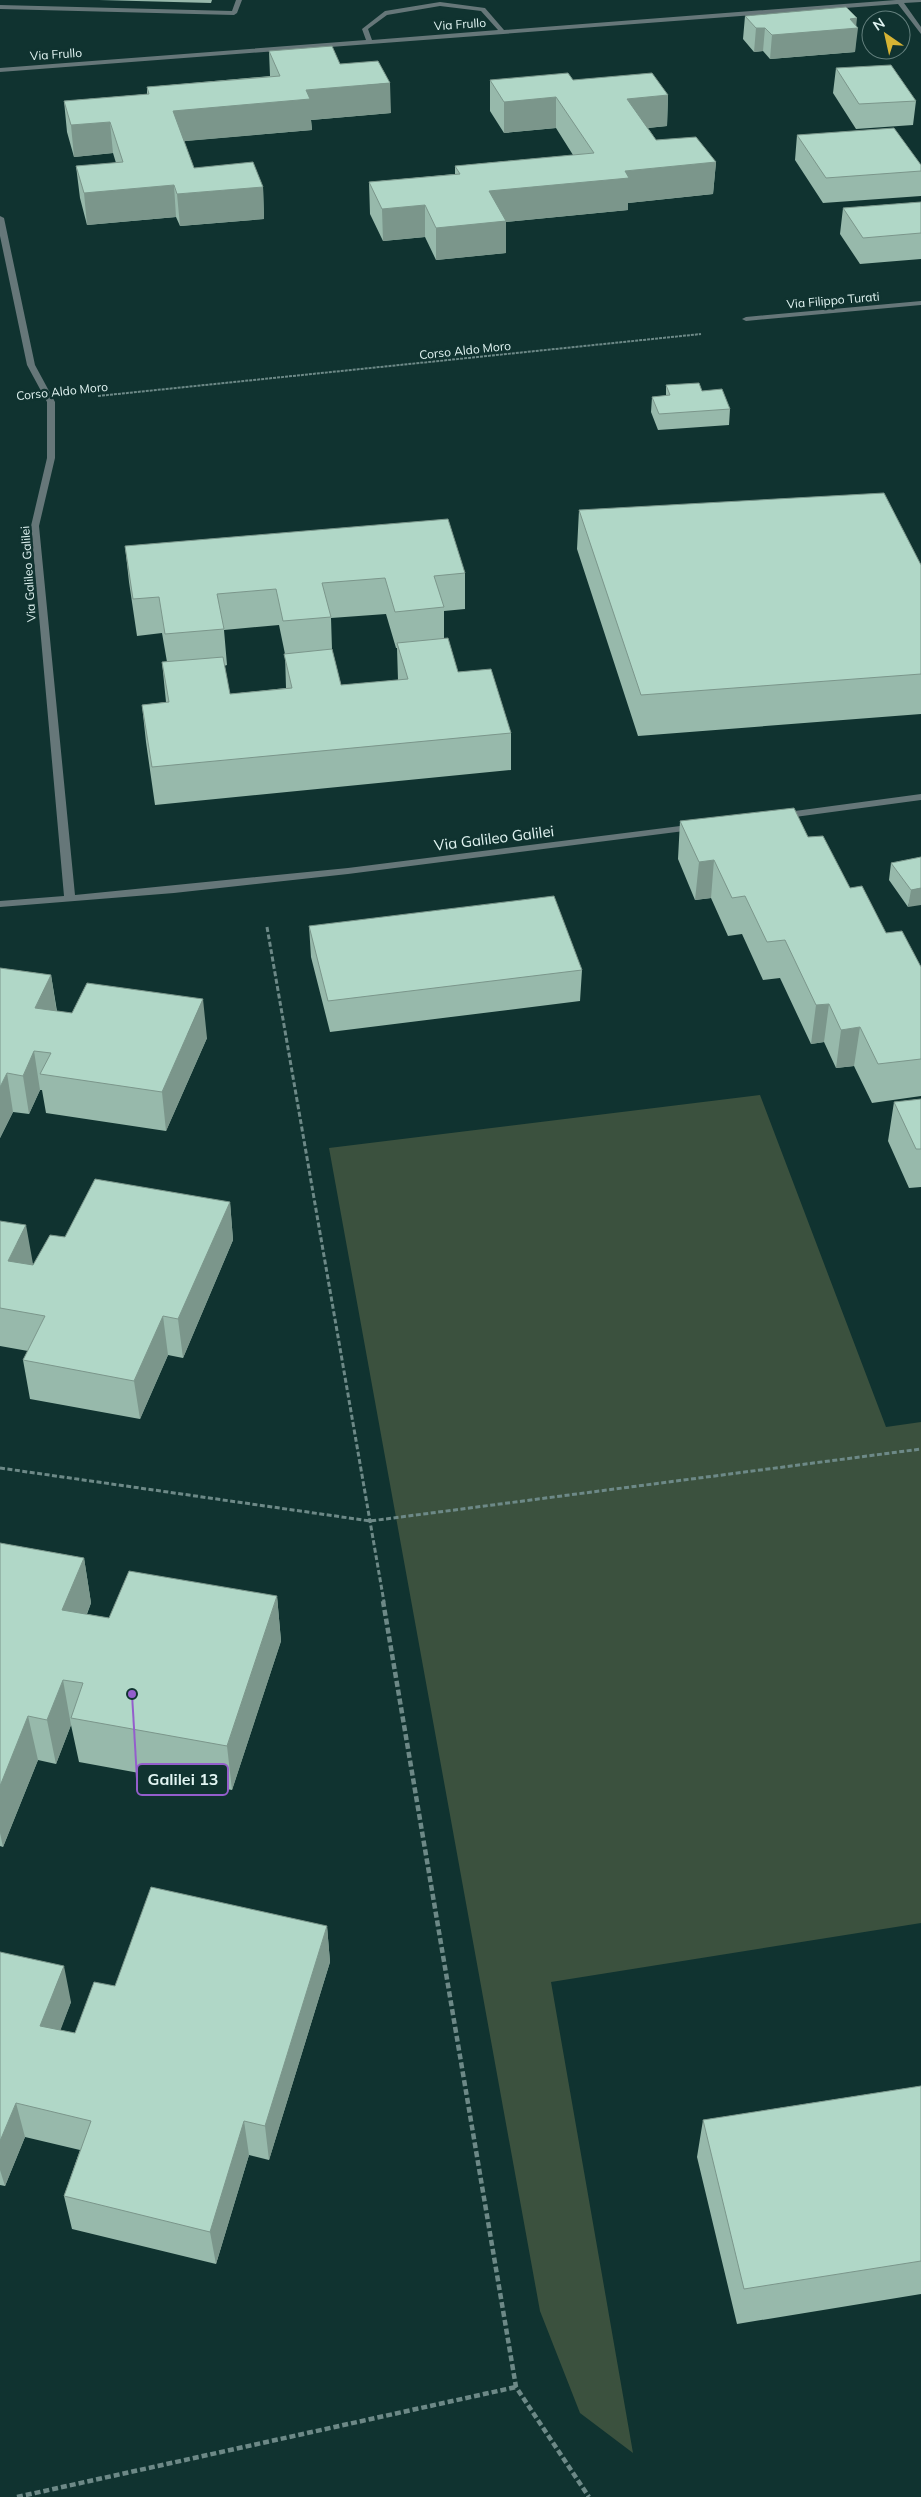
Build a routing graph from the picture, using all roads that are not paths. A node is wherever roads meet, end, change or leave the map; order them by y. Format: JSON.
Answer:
{"nodes":[{"id":1,"x":239,"y":0,"type":"edge"},
{"id":2,"x":921,"y":0,"type":"edge"},
{"id":3,"x":900,"y":1,"type":"edge"},
{"id":4,"x":0,"y":7,"type":"edge"},
{"id":5,"x":503,"y":32,"type":"junction"},
{"id":6,"x":921,"y":32,"type":"edge"},
{"id":7,"x":370,"y":42,"type":"junction"},
{"id":8,"x":0,"y":70,"type":"edge"},
{"id":9,"x":0,"y":223,"type":"edge"},
{"id":10,"x":921,"y":304,"type":"edge"},
{"id":11,"x":746,"y":319,"type":"road end"},
{"id":12,"x":921,"y":797,"type":"edge"},
{"id":13,"x":764,"y":818,"type":"edge"},
{"id":14,"x":705,"y":826,"type":"edge"},
{"id":15,"x":70,"y":899,"type":"junction"},
{"id":16,"x":0,"y":904,"type":"edge"}],
"edges":[{"from":1,"to":4,"type":"street"},
{"from":2,"to":3,"type":"street","name":"Via Frullo"},
{"from":3,"to":5,"type":"street","name":"Via Frullo"},
{"from":3,"to":6,"type":"street"},
{"from":5,"to":7,"type":"street","name":"Via Frullo"},
{"from":5,"to":7,"type":"street"},
{"from":7,"to":8,"type":"street","name":"Via Frullo"},
{"from":9,"to":15,"type":"street","name":"Via Galileo Galilei"},
{"from":10,"to":11,"type":"street","name":"Via Filippo Turati"},
{"from":12,"to":13,"type":"street"},
{"from":14,"to":15,"type":"street","name":"Via Galileo Galilei"},
{"from":15,"to":16,"type":"street","name":"Via Galileo Galilei"}]}
